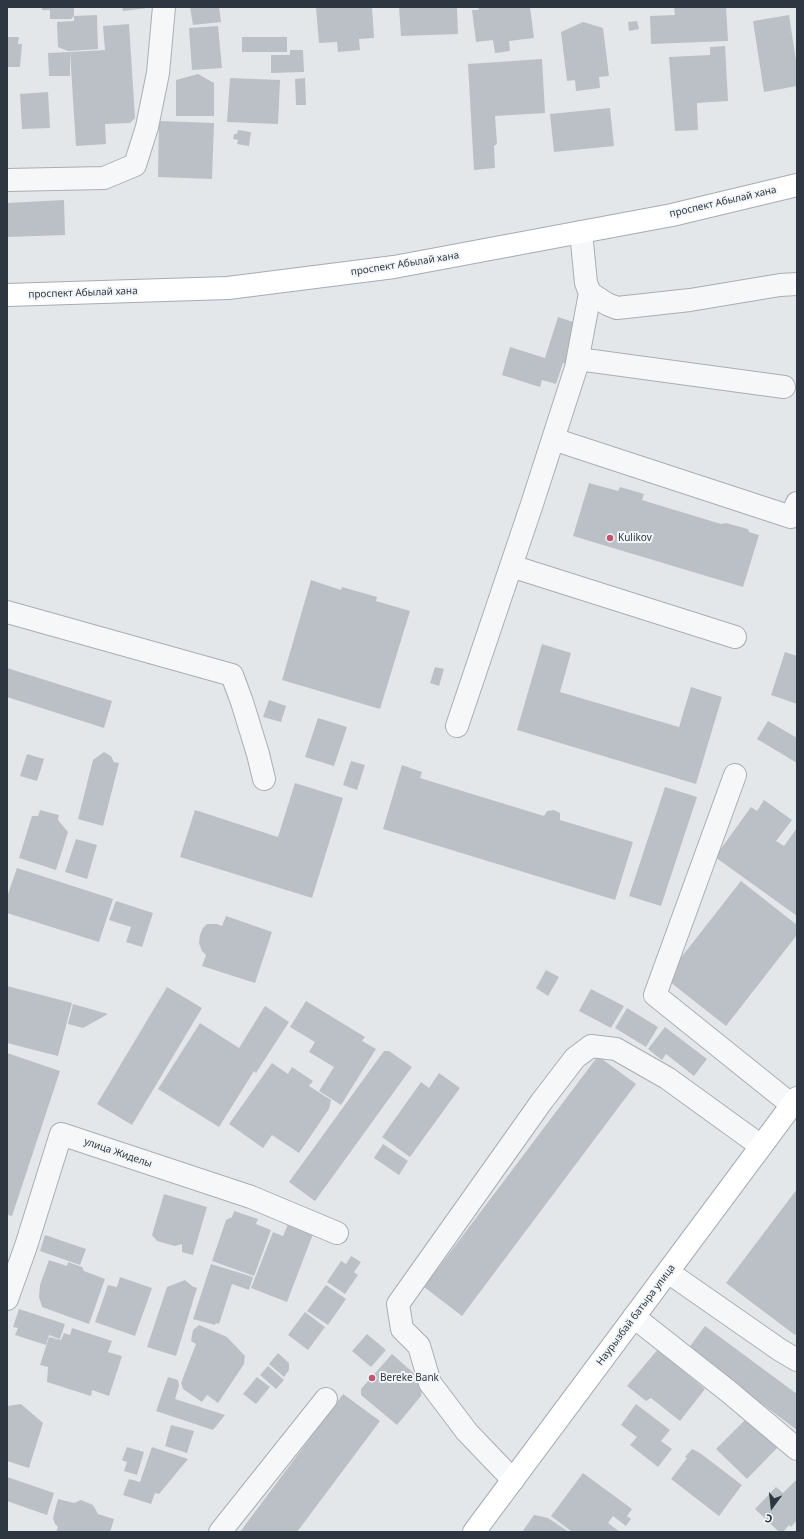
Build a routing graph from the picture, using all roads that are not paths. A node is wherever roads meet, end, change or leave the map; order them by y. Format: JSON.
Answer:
{"nodes":[{"id":1,"x":164,"y":7,"type":"edge"},
{"id":2,"x":7,"y":180,"type":"edge"},
{"id":3,"x":797,"y":185,"type":"edge"},
{"id":4,"x":581,"y":232,"type":"junction"},
{"id":5,"x":797,"y":284,"type":"edge"},
{"id":6,"x":590,"y":293,"type":"junction"},
{"id":7,"x":7,"y":295,"type":"edge"},
{"id":8,"x":578,"y":359,"type":"junction"},
{"id":9,"x":784,"y":387,"type":"dead end"},
{"id":10,"x":553,"y":440,"type":"junction"},
{"id":11,"x":797,"y":503,"type":"edge"},
{"id":12,"x":511,"y":566,"type":"junction"},
{"id":13,"x":7,"y":612,"type":"edge"},
{"id":14,"x":735,"y":637,"type":"dead end"},
{"id":15,"x":457,"y":726,"type":"dead end"},
{"id":16,"x":735,"y":775,"type":"dead end"},
{"id":17,"x":264,"y":779,"type":"dead end"},
{"id":18,"x":794,"y":1101,"type":"edge"},
{"id":19,"x":761,"y":1146,"type":"junction"},
{"id":20,"x":338,"y":1233,"type":"dead end"},
{"id":21,"x":668,"y":1272,"type":"junction"},
{"id":22,"x":7,"y":1299,"type":"edge"},
{"id":23,"x":634,"y":1317,"type":"junction"},
{"id":24,"x":797,"y":1360,"type":"edge"},
{"id":25,"x":326,"y":1399,"type":"dead end"},
{"id":26,"x":797,"y":1449,"type":"edge"},
{"id":27,"x":512,"y":1480,"type":"junction"},
{"id":28,"x":220,"y":1532,"type":"edge"},
{"id":29,"x":474,"y":1532,"type":"edge"}],
"edges":[{"from":1,"to":2,"type":"street"},
{"from":3,"to":4,"type":"main road","name":"проспект Абылай хана"},
{"from":4,"to":6,"type":"street"},
{"from":4,"to":7,"type":"main road","name":"проспект Абылай хана"},
{"from":5,"to":6,"type":"street"},
{"from":6,"to":8,"type":"street"},
{"from":8,"to":9,"type":"street"},
{"from":8,"to":10,"type":"street"},
{"from":10,"to":11,"type":"street"},
{"from":10,"to":12,"type":"street"},
{"from":12,"to":14,"type":"street"},
{"from":12,"to":15,"type":"street"},
{"from":13,"to":17,"type":"street"},
{"from":16,"to":18,"type":"street"},
{"from":18,"to":19,"type":"main road","name":"Наурызбай батыра улица"},
{"from":19,"to":21,"type":"main road","name":"Наурызбай батыра улица"},
{"from":19,"to":27,"type":"street"},
{"from":20,"to":22,"type":"street","name":"улица Жиделы"},
{"from":21,"to":23,"type":"main road","name":"Наурызбай батыра улица"},
{"from":21,"to":24,"type":"street"},
{"from":23,"to":26,"type":"street"},
{"from":23,"to":27,"type":"main road","name":"Наурызбай батыра улица"},
{"from":25,"to":28,"type":"street"},
{"from":27,"to":29,"type":"main road","name":"Наурызбай батыра улица"}]}
